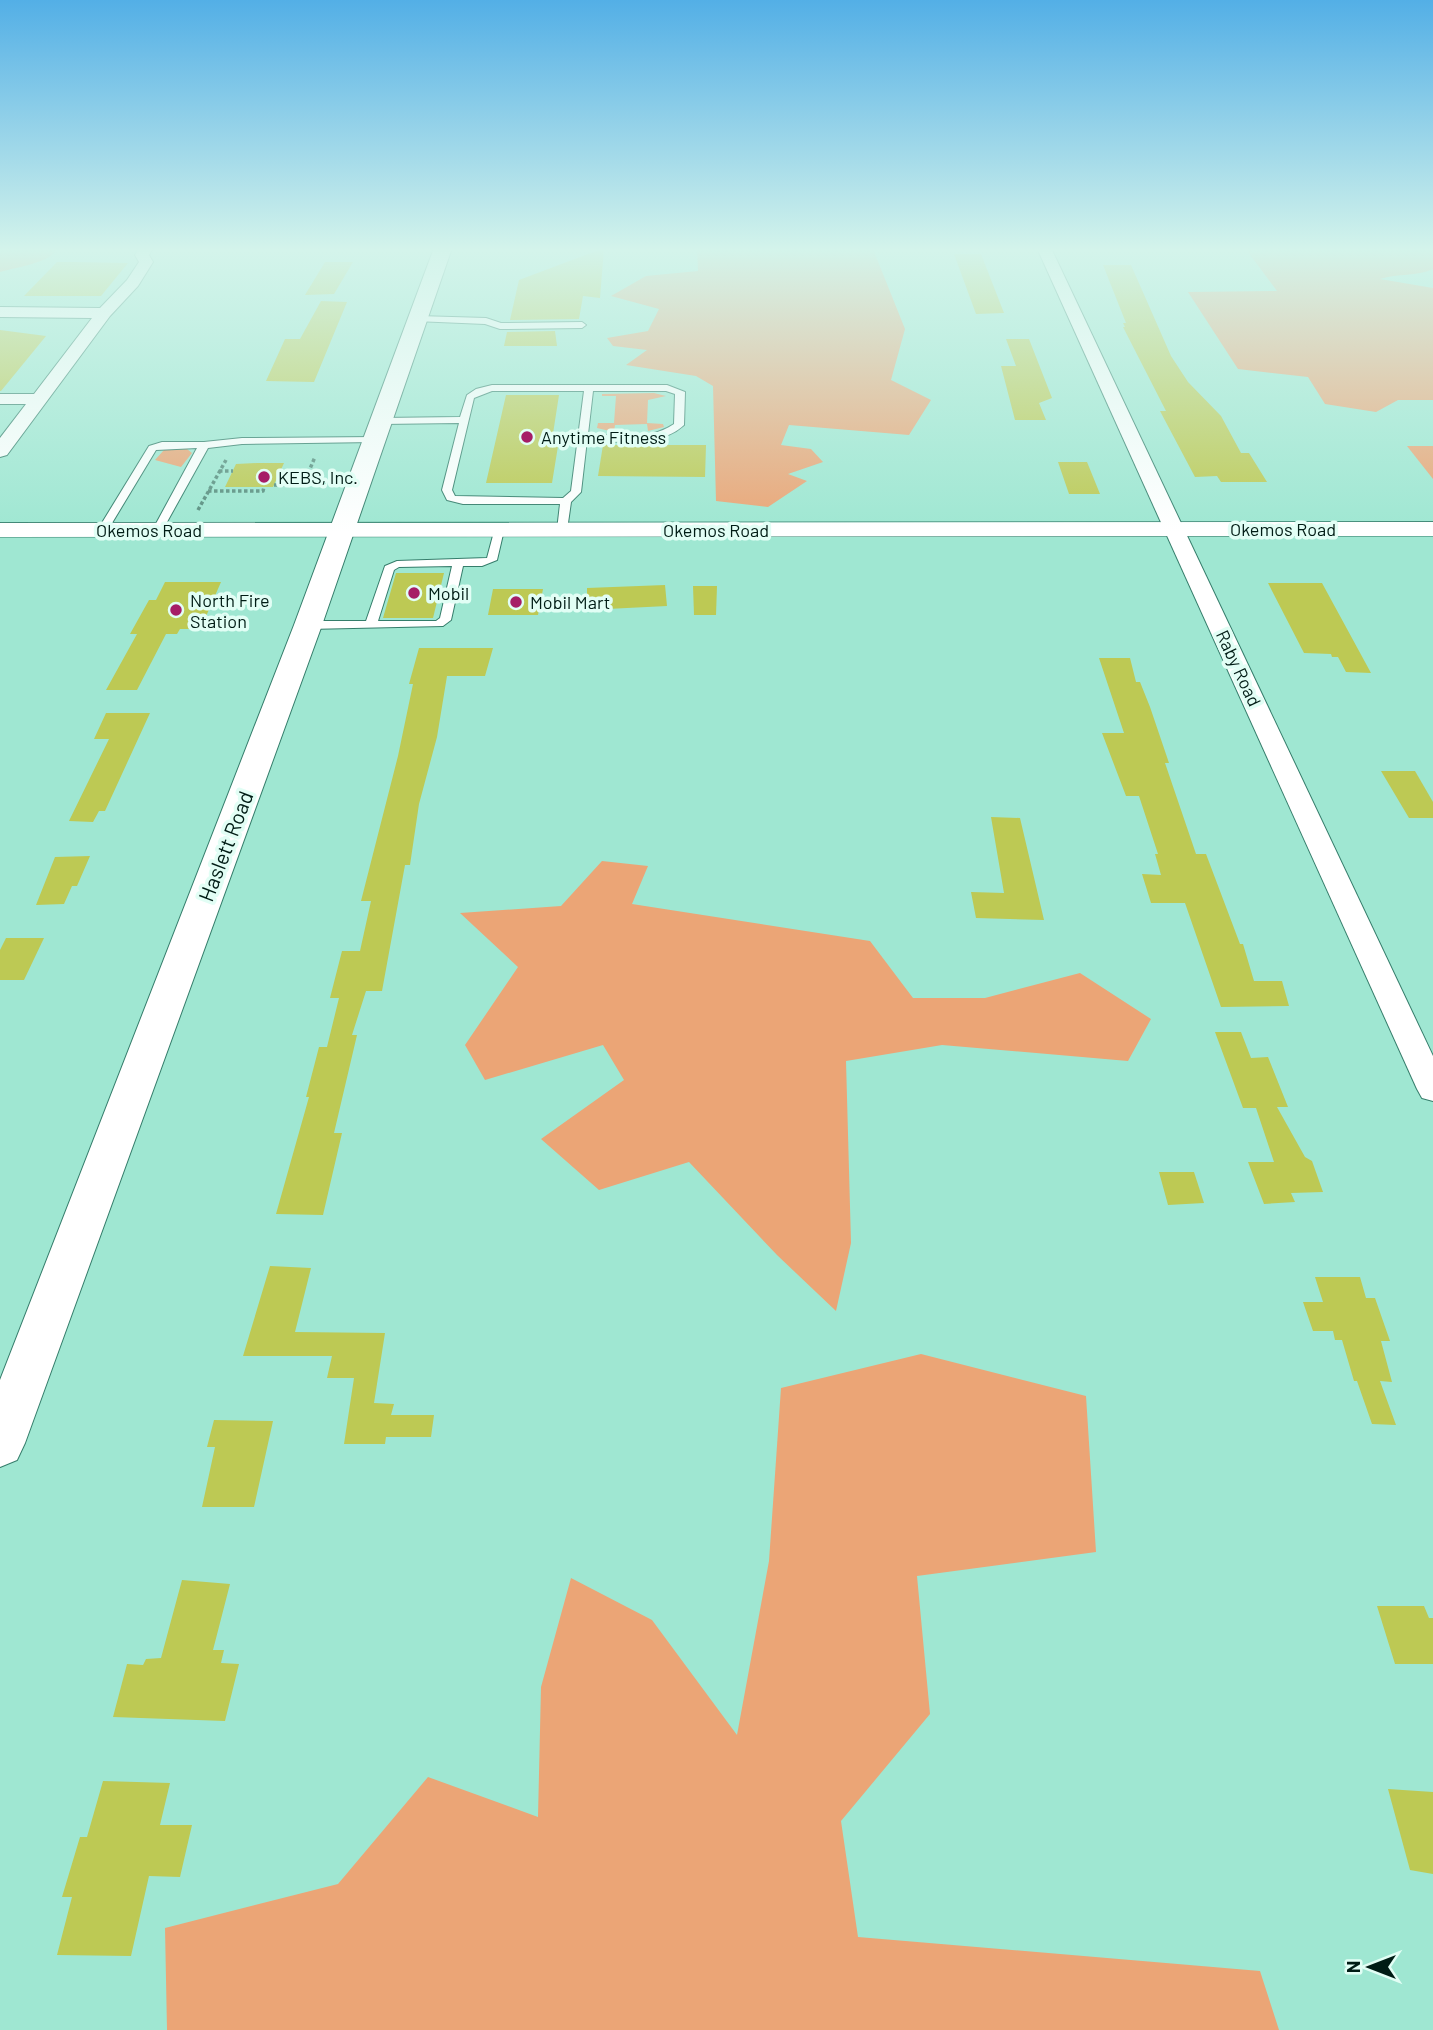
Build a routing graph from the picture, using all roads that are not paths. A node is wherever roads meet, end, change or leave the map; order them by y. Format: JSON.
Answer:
{"nodes":[{"id":1,"x":82,"y":343,"type":"edge"},
{"id":2,"x":409,"y":343,"type":"edge"},
{"id":3,"x":1088,"y":343,"type":"edge"},
{"id":4,"x":589,"y":388,"type":"junction"},
{"id":5,"x":0,"y":399,"type":"edge"},
{"id":6,"x":40,"y":399,"type":"junction"},
{"id":7,"x":464,"y":420,"type":"junction"},
{"id":8,"x":378,"y":430,"type":"junction"},
{"id":9,"x":583,"y":437,"type":"junction"},
{"id":10,"x":204,"y":445,"type":"junction"},
{"id":11,"x":0,"y":451,"type":"edge"},
{"id":12,"x":566,"y":501,"type":"junction"},
{"id":13,"x":1175,"y":529,"type":"junction"},
{"id":14,"x":1433,"y":529,"type":"edge"},
{"id":15,"x":0,"y":530,"type":"edge"},
{"id":16,"x":342,"y":530,"type":"junction"},
{"id":17,"x":499,"y":530,"type":"junction"},
{"id":18,"x":562,"y":530,"type":"junction"},
{"id":19,"x":102,"y":531,"type":"junction"},
{"id":20,"x":157,"y":531,"type":"junction"},
{"id":21,"x":458,"y":564,"type":"junction"},
{"id":22,"x":308,"y":625,"type":"junction"},
{"id":23,"x":371,"y":625,"type":"junction"},
{"id":24,"x":1433,"y":1089,"type":"edge"},
{"id":25,"x":0,"y":1443,"type":"edge"}],
"edges":[{"from":1,"to":6,"type":"street"},
{"from":2,"to":8,"type":"main road","name":"Haslett Road"},
{"from":3,"to":13,"type":"street","name":"Raby Road"},
{"from":4,"to":7,"type":"lane"},
{"from":4,"to":9,"type":"lane"},
{"from":4,"to":9,"type":"lane"},
{"from":5,"to":6,"type":"street"},
{"from":6,"to":11,"type":"street"},
{"from":7,"to":8,"type":"lane"},
{"from":7,"to":12,"type":"lane"},
{"from":8,"to":10,"type":"lane"},
{"from":8,"to":16,"type":"main road","name":"Haslett Road"},
{"from":9,"to":12,"type":"lane"},
{"from":10,"to":19,"type":"lane"},
{"from":10,"to":20,"type":"lane"},
{"from":12,"to":18,"type":"lane"},
{"from":13,"to":14,"type":"street","name":"Okemos Road"},
{"from":13,"to":18,"type":"street","name":"Okemos Road"},
{"from":13,"to":24,"type":"street","name":"Raby Road"},
{"from":15,"to":19,"type":"street","name":"Okemos Road"},
{"from":16,"to":17,"type":"street","name":"Okemos Road"},
{"from":16,"to":20,"type":"street","name":"Okemos Road"},
{"from":16,"to":22,"type":"main road","name":"Haslett Road"},
{"from":17,"to":18,"type":"street","name":"Okemos Road"},
{"from":17,"to":21,"type":"lane"},
{"from":19,"to":20,"type":"street","name":"Okemos Road"},
{"from":21,"to":23,"type":"lane"},
{"from":21,"to":23,"type":"lane"},
{"from":22,"to":23,"type":"lane"},
{"from":22,"to":25,"type":"main road","name":"Haslett Road"}]}
